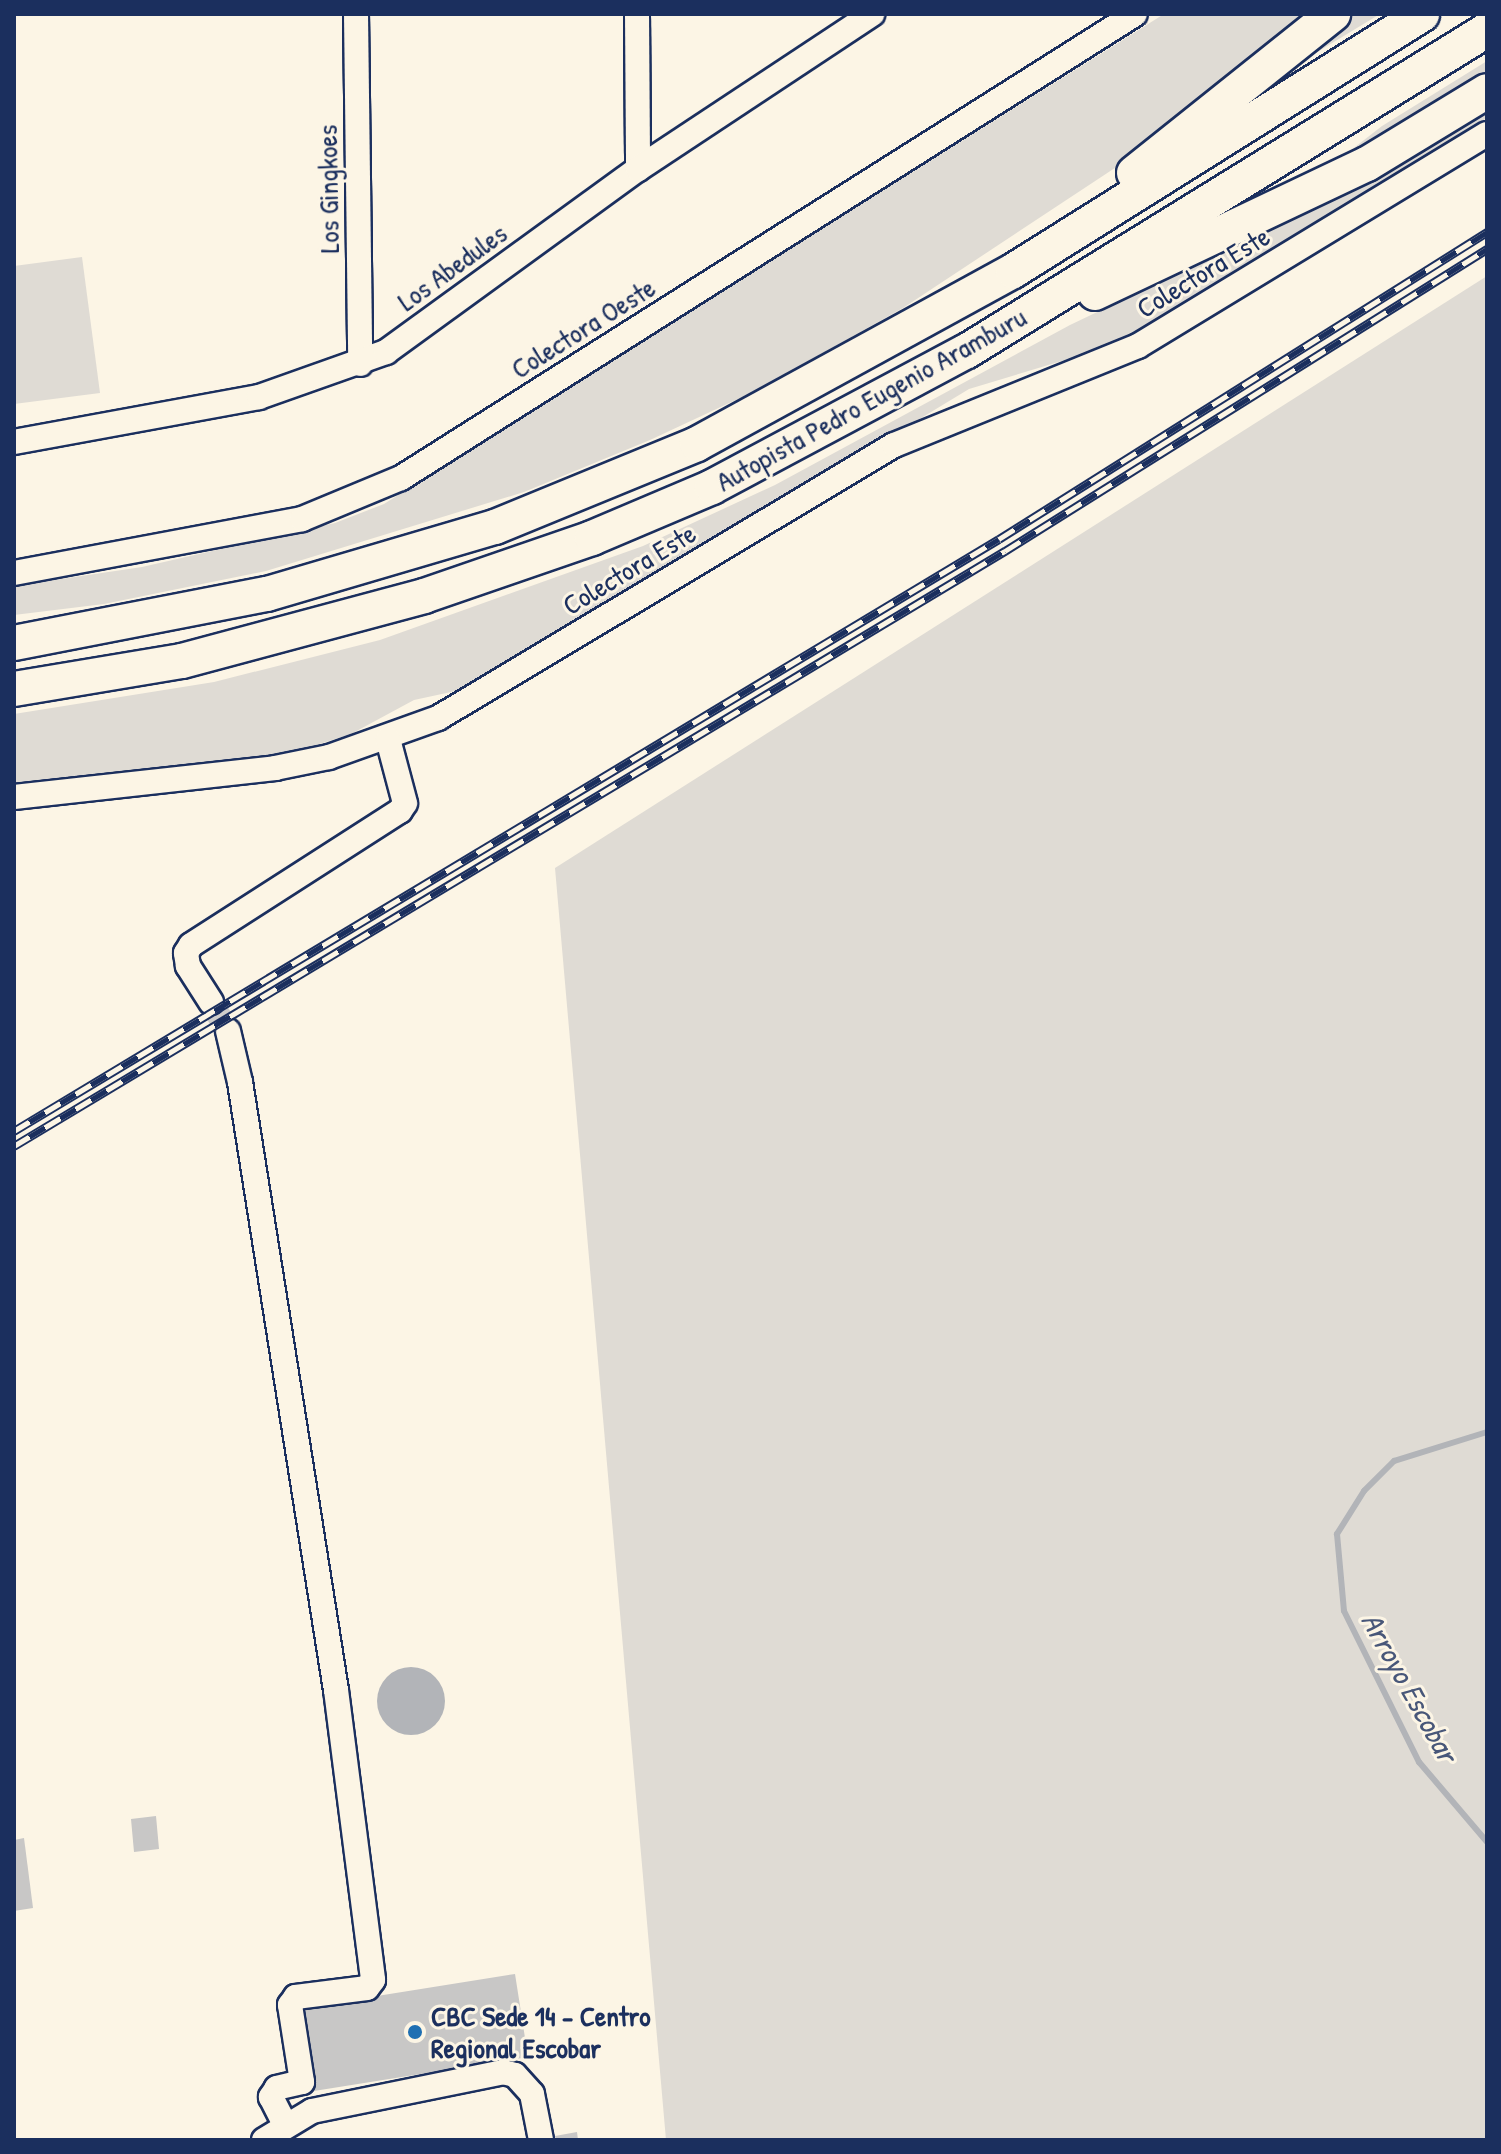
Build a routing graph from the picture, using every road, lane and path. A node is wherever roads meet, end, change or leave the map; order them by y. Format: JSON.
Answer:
{"nodes":[{"id":1,"x":356,"y":14,"type":"edge"},
{"id":2,"x":637,"y":14,"type":"edge"},
{"id":3,"x":872,"y":14,"type":"edge"},
{"id":4,"x":1135,"y":14,"type":"edge"},
{"id":5,"x":1333,"y":14,"type":"edge"},
{"id":6,"x":1422,"y":14,"type":"edge"},
{"id":7,"x":1487,"y":30,"type":"edge"},
{"id":8,"x":1487,"y":91,"type":"edge"},
{"id":9,"x":1487,"y":134,"type":"edge"},
{"id":10,"x":638,"y":169,"type":"junction"},
{"id":11,"x":1013,"y":271,"type":"junction"},
{"id":12,"x":967,"y":351,"type":"junction"},
{"id":13,"x":360,"y":364,"type":"junction"},
{"id":14,"x":14,"y":442,"type":"edge"},
{"id":15,"x":14,"y":573,"type":"edge"},
{"id":16,"x":14,"y":643,"type":"edge"},
{"id":17,"x":14,"y":689,"type":"edge"},
{"id":18,"x":388,"y":739,"type":"junction"},
{"id":19,"x":14,"y":797,"type":"edge"},
{"id":20,"x":211,"y":1002,"type":"tunnel mouth"},
{"id":21,"x":228,"y":1031,"type":"tunnel mouth"},
{"id":22,"x":285,"y":2124,"type":"junction"},
{"id":23,"x":264,"y":2140,"type":"edge"},
{"id":24,"x":541,"y":2140,"type":"edge"}],
"edges":[{"from":1,"to":13,"type":"street","name":"Los Gingkoes"},
{"from":2,"to":10,"type":"street"},
{"from":3,"to":10,"type":"street","name":"Los Abedules"},
{"from":4,"to":15,"type":"street","name":"Colectora Oeste"},
{"from":5,"to":11,"type":"highway"},
{"from":6,"to":11,"type":"highway","name":"Autopista Pedro Eugenio Aramburu"},
{"from":7,"to":12,"type":"highway","name":"Autopista Pedro Eugenio Aramburu"},
{"from":8,"to":12,"type":"highway"},
{"from":9,"to":18,"type":"street","name":"Colectora Este"},
{"from":10,"to":13,"type":"street","name":"Los Abedules"},
{"from":11,"to":16,"type":"highway","name":"Autopista Pedro Eugenio Aramburu"},
{"from":12,"to":17,"type":"highway","name":"Autopista Pedro Eugenio Aramburu"},
{"from":13,"to":14,"type":"street","name":"Los Abedules"},
{"from":18,"to":19,"type":"street","name":"Colectora Este"},
{"from":18,"to":20,"type":"street"},
{"from":21,"to":22,"type":"street"},
{"from":22,"to":23,"type":"street"},
{"from":22,"to":24,"type":"street"}]}
